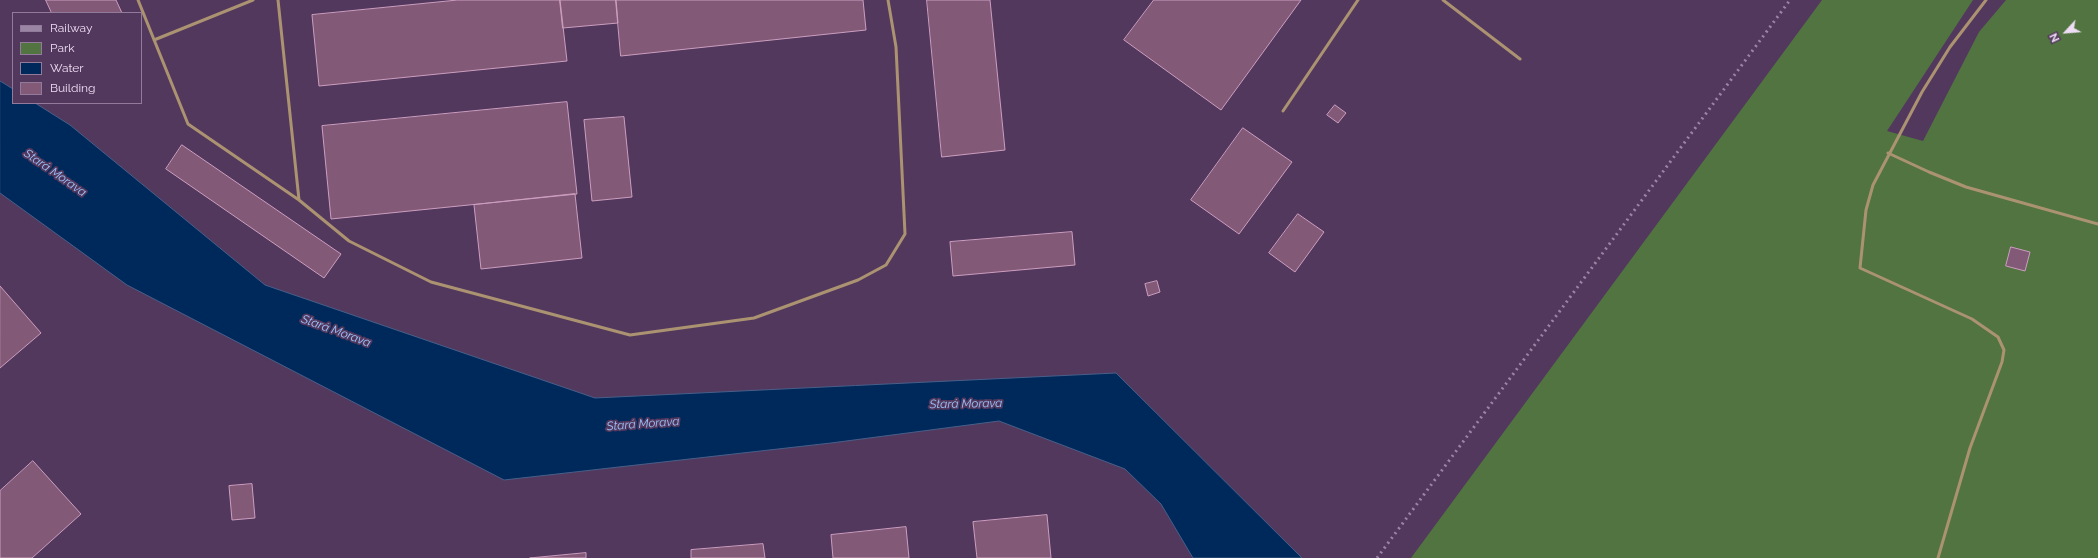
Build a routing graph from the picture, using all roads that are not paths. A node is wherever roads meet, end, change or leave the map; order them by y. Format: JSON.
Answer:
{"nodes":[{"id":1,"x":138,"y":0,"type":"edge"},
{"id":2,"x":253,"y":0,"type":"edge"},
{"id":3,"x":278,"y":0,"type":"edge"},
{"id":4,"x":888,"y":0,"type":"edge"},
{"id":5,"x":1358,"y":0,"type":"edge"},
{"id":6,"x":1443,"y":0,"type":"edge"},
{"id":7,"x":1986,"y":0,"type":"edge"},
{"id":8,"x":154,"y":40,"type":"junction"},
{"id":9,"x":1520,"y":59,"type":"dead end"},
{"id":10,"x":1283,"y":111,"type":"dead end"},
{"id":11,"x":1888,"y":153,"type":"junction"},
{"id":12,"x":299,"y":200,"type":"junction"},
{"id":13,"x":2098,"y":224,"type":"edge"},
{"id":14,"x":1938,"y":558,"type":"edge"}],
"edges":[{"from":1,"to":8,"type":"lane"},
{"from":2,"to":8,"type":"lane"},
{"from":3,"to":12,"type":"lane"},
{"from":4,"to":12,"type":"lane"},
{"from":5,"to":10,"type":"lane"},
{"from":6,"to":9,"type":"lane"},
{"from":7,"to":11,"type":"lane"},
{"from":8,"to":12,"type":"lane"},
{"from":11,"to":13,"type":"lane"},
{"from":11,"to":14,"type":"lane"}]}
